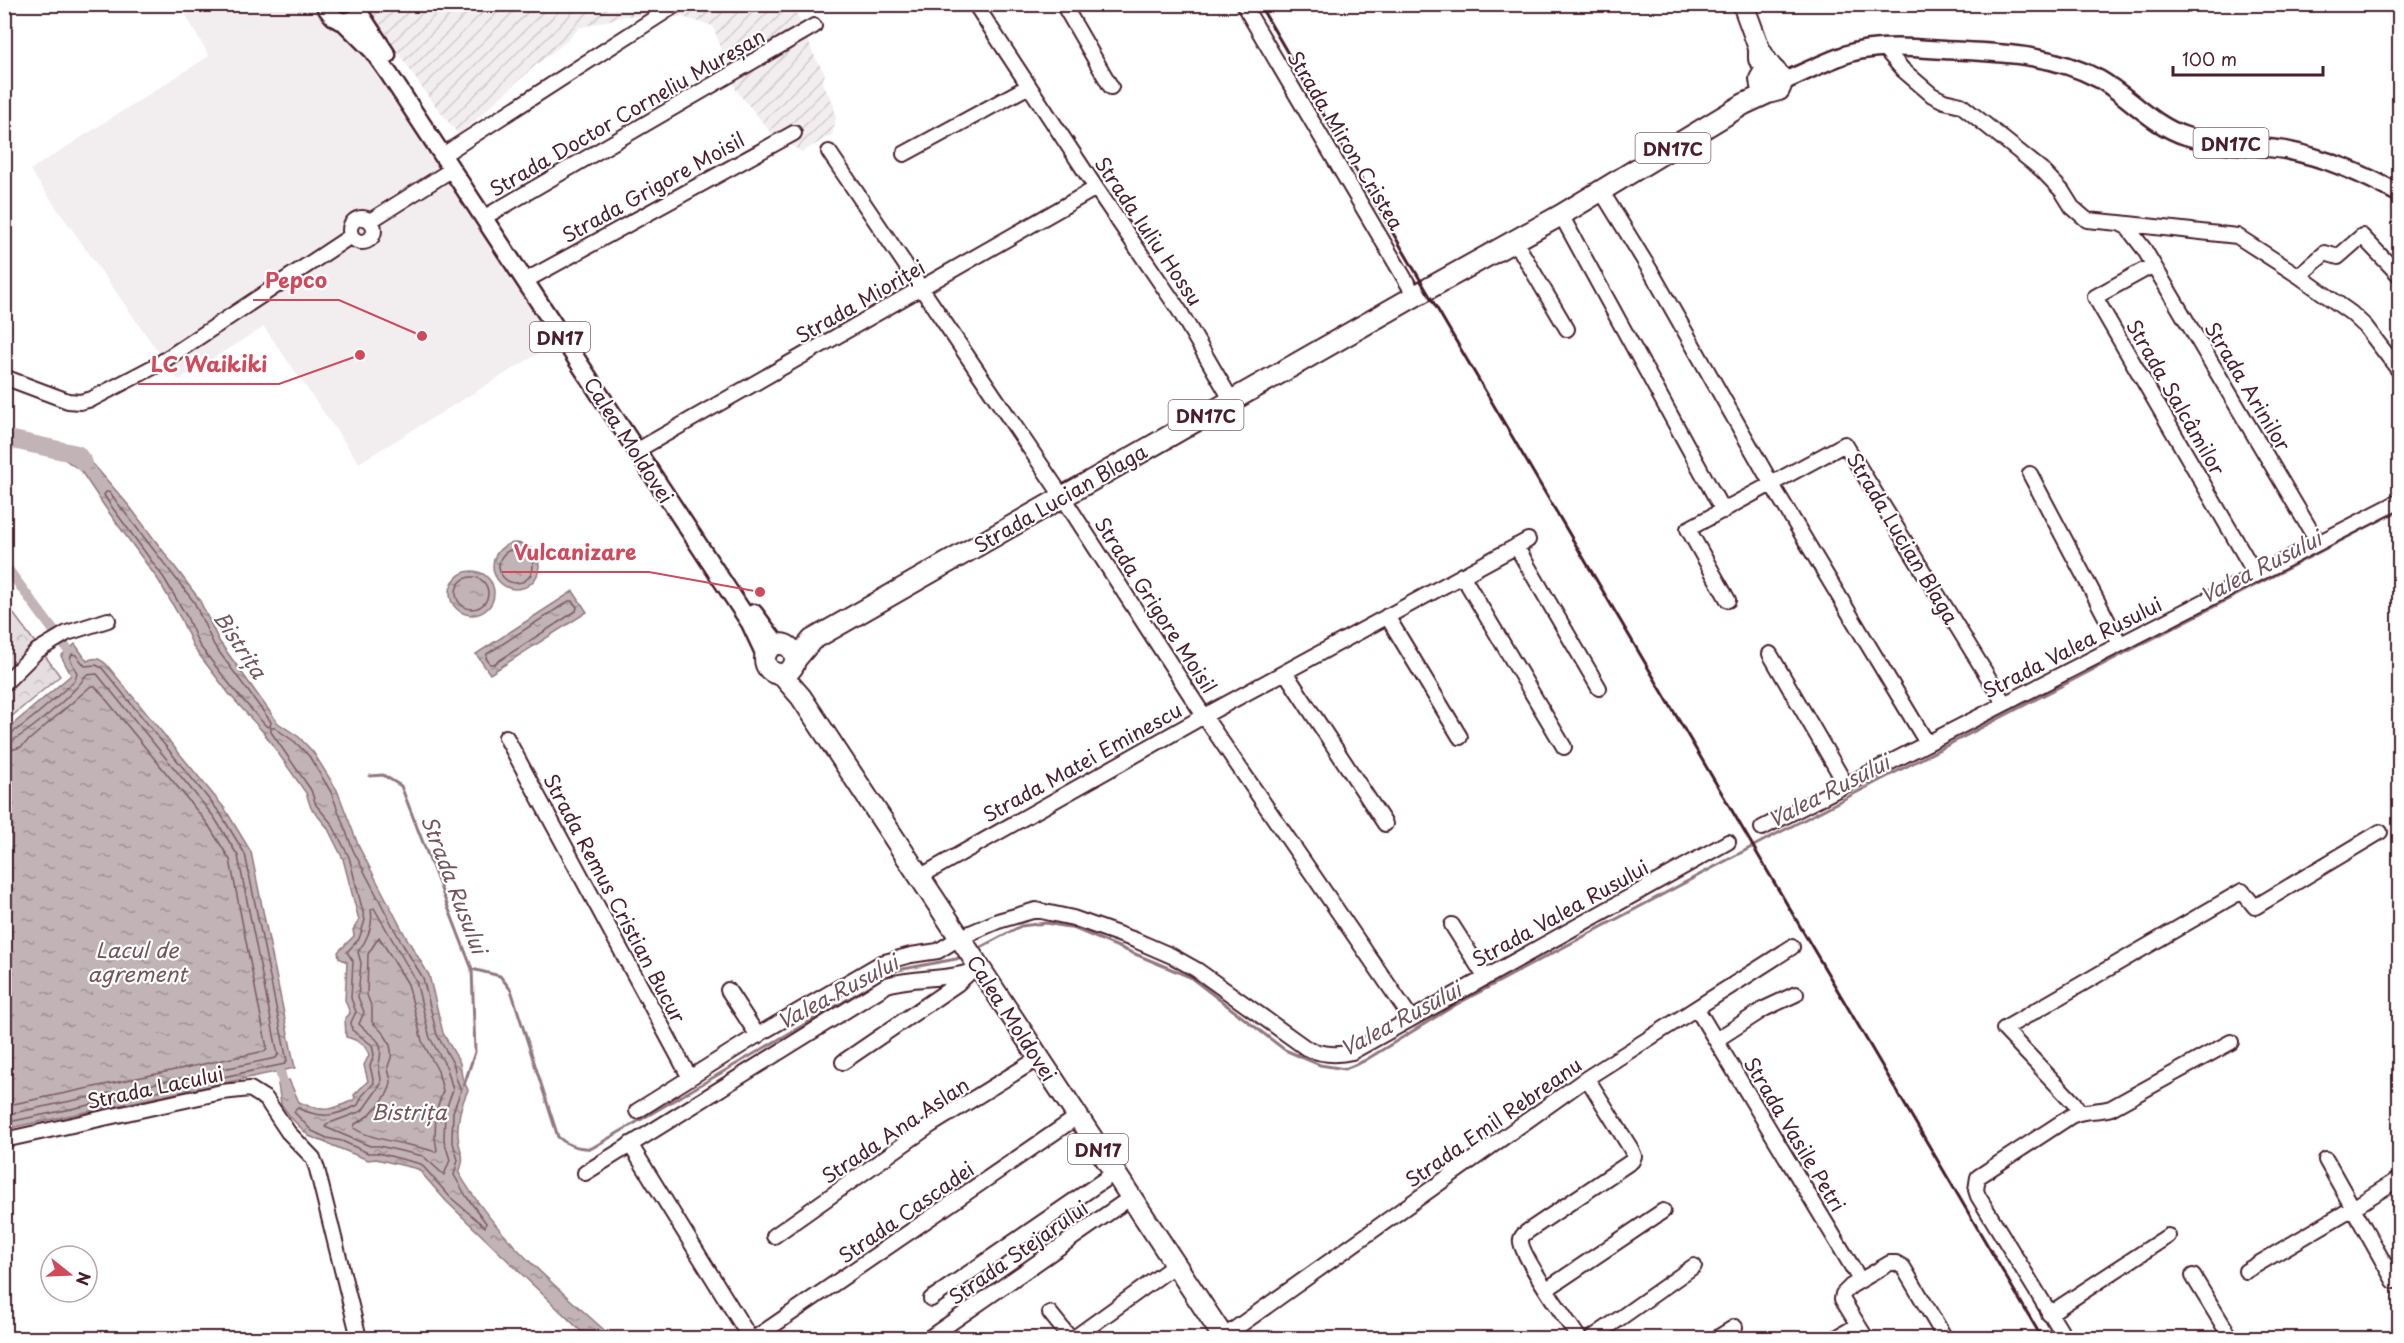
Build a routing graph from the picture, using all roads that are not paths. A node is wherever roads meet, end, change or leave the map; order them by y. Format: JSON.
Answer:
{"nodes":[{"id":1,"x":324,"y":4,"type":"edge"},
{"id":2,"x":677,"y":4,"type":"edge"},
{"id":3,"x":975,"y":4,"type":"edge"},
{"id":4,"x":1063,"y":4,"type":"edge"},
{"id":5,"x":1243,"y":4,"type":"edge"},
{"id":6,"x":1743,"y":4,"type":"edge"},
{"id":7,"x":359,"y":8,"type":"edge"},
{"id":8,"x":344,"y":22,"type":"junction"},
{"id":9,"x":814,"y":26,"type":"dead end"},
{"id":10,"x":1884,"y":48,"type":"junction"},
{"id":11,"x":1775,"y":80,"type":"junction"},
{"id":12,"x":1029,"y":86,"type":"junction"},
{"id":13,"x":1111,"y":87,"type":"dead end"},
{"id":14,"x":794,"y":133,"type":"dead end"},
{"id":15,"x":449,"y":151,"type":"junction"},
{"id":16,"x":829,"y":152,"type":"dead end"},
{"id":17,"x":904,"y":154,"type":"dead end"},
{"id":18,"x":451,"y":170,"type":"junction"},
{"id":19,"x":1096,"y":188,"type":"junction"},
{"id":20,"x":1602,"y":192,"type":"junction"},
{"id":21,"x":2400,"y":194,"type":"edge"},
{"id":22,"x":490,"y":214,"type":"junction"},
{"id":23,"x":1561,"y":215,"type":"junction"},
{"id":24,"x":2119,"y":223,"type":"junction"},
{"id":25,"x":1515,"y":241,"type":"junction"},
{"id":26,"x":2153,"y":265,"type":"junction"},
{"id":27,"x":2299,"y":276,"type":"junction"},
{"id":28,"x":2400,"y":276,"type":"edge"},
{"id":29,"x":532,"y":277,"type":"junction"},
{"id":30,"x":921,"y":288,"type":"junction"},
{"id":31,"x":1415,"y":296,"type":"junction"},
{"id":32,"x":1567,"y":329,"type":"dead end"},
{"id":33,"x":2400,"y":372,"type":"edge"},
{"id":34,"x":4,"y":377,"type":"edge"},
{"id":35,"x":1232,"y":401,"type":"junction"},
{"id":36,"x":643,"y":447,"type":"junction"},
{"id":37,"x":2030,"y":474,"type":"dead end"},
{"id":38,"x":1771,"y":483,"type":"junction"},
{"id":39,"x":1062,"y":496,"type":"junction"},
{"id":40,"x":2400,"y":501,"type":"edge"},
{"id":41,"x":1723,"y":511,"type":"junction"},
{"id":42,"x":2318,"y":543,"type":"junction"},
{"id":43,"x":1462,"y":575,"type":"junction"},
{"id":44,"x":2256,"y":575,"type":"junction"},
{"id":45,"x":1728,"y":600,"type":"dead end"},
{"id":46,"x":1387,"y":616,"type":"junction"},
{"id":47,"x":108,"y":620,"type":"dead end"},
{"id":48,"x":2120,"y":644,"type":"junction"},
{"id":49,"x":1770,"y":654,"type":"dead end"},
{"id":50,"x":783,"y":657,"type":"junction"},
{"id":51,"x":1285,"y":672,"type":"junction"},
{"id":52,"x":4,"y":684,"type":"edge"},
{"id":53,"x":1599,"y":688,"type":"dead end"},
{"id":54,"x":2004,"y":704,"type":"junction"},
{"id":55,"x":1204,"y":716,"type":"junction"},
{"id":56,"x":506,"y":737,"type":"dead end"},
{"id":57,"x":1460,"y":737,"type":"dead end"},
{"id":58,"x":1927,"y":743,"type":"junction"},
{"id":59,"x":1564,"y":747,"type":"dead end"},
{"id":60,"x":1846,"y":785,"type":"junction"},
{"id":61,"x":1385,"y":824,"type":"dead end"},
{"id":62,"x":1762,"y":828,"type":"dead end"},
{"id":63,"x":2380,"y":831,"type":"dead end"},
{"id":64,"x":1728,"y":842,"type":"dead end"},
{"id":65,"x":921,"y":876,"type":"junction"},
{"id":66,"x":1452,"y":924,"type":"dead end"},
{"id":67,"x":1792,"y":947,"type":"dead end"},
{"id":68,"x":969,"y":957,"type":"junction"},
{"id":69,"x":1485,"y":977,"type":"junction"},
{"id":70,"x":728,"y":990,"type":"dead end"},
{"id":71,"x":1796,"y":994,"type":"dead end"},
{"id":72,"x":1697,"y":1009,"type":"junction"},
{"id":73,"x":1411,"y":1018,"type":"junction"},
{"id":74,"x":758,"y":1036,"type":"junction"},
{"id":75,"x":1716,"y":1040,"type":"junction"},
{"id":76,"x":2230,"y":1042,"type":"dead end"},
{"id":77,"x":1039,"y":1058,"type":"junction"},
{"id":78,"x":843,"y":1062,"type":"dead end"},
{"id":79,"x":690,"y":1078,"type":"junction"},
{"id":80,"x":1587,"y":1078,"type":"junction"},
{"id":81,"x":637,"y":1112,"type":"dead end"},
{"id":82,"x":2079,"y":1112,"type":"junction"},
{"id":83,"x":1077,"y":1117,"type":"junction"},
{"id":84,"x":4,"y":1140,"type":"edge"},
{"id":85,"x":630,"y":1144,"type":"junction"},
{"id":86,"x":2326,"y":1160,"type":"dead end"},
{"id":87,"x":585,"y":1173,"type":"dead end"},
{"id":88,"x":1114,"y":1173,"type":"junction"},
{"id":89,"x":2400,"y":1178,"type":"edge"},
{"id":90,"x":1130,"y":1198,"type":"junction"},
{"id":91,"x":2353,"y":1208,"type":"junction"},
{"id":92,"x":1663,"y":1211,"type":"dead end"},
{"id":93,"x":774,"y":1236,"type":"dead end"},
{"id":94,"x":2168,"y":1236,"type":"dead end"},
{"id":95,"x":1175,"y":1265,"type":"junction"},
{"id":96,"x":1694,"y":1266,"type":"dead end"},
{"id":97,"x":2246,"y":1271,"type":"dead end"},
{"id":98,"x":2193,"y":1276,"type":"dead end"},
{"id":99,"x":1860,"y":1280,"type":"junction"},
{"id":100,"x":2394,"y":1281,"type":"dead end"},
{"id":101,"x":1547,"y":1289,"type":"junction"},
{"id":102,"x":931,"y":1299,"type":"dead end"},
{"id":103,"x":1050,"y":1313,"type":"dead end"},
{"id":104,"x":2049,"y":1314,"type":"junction"},
{"id":105,"x":1858,"y":1325,"type":"junction"},
{"id":106,"x":1735,"y":1327,"type":"dead end"},
{"id":107,"x":359,"y":1338,"type":"edge"},
{"id":108,"x":750,"y":1338,"type":"edge"},
{"id":109,"x":755,"y":1338,"type":"edge"},
{"id":110,"x":929,"y":1338,"type":"edge"},
{"id":111,"x":1072,"y":1338,"type":"edge"},
{"id":112,"x":1223,"y":1338,"type":"edge"},
{"id":113,"x":1579,"y":1338,"type":"edge"},
{"id":114,"x":1592,"y":1338,"type":"edge"},
{"id":115,"x":1717,"y":1338,"type":"edge"},
{"id":116,"x":1836,"y":1338,"type":"edge"},
{"id":117,"x":1866,"y":1338,"type":"edge"},
{"id":118,"x":1945,"y":1338,"type":"edge"},
{"id":119,"x":2066,"y":1338,"type":"edge"},
{"id":120,"x":2231,"y":1338,"type":"edge"}],
"edges":[{"from":1,"to":8,"type":"main road","name":"Calea Moldovei"},
{"from":2,"to":15,"type":"street"},
{"from":3,"to":12,"type":"street","name":"Strada Iuliu Hossu"},
{"from":4,"to":13,"type":"street"},
{"from":5,"to":31,"type":"street","name":"Strada Miron Cristea"},
{"from":6,"to":11,"type":"highway"},
{"from":7,"to":8,"type":"main road"},
{"from":7,"to":15,"type":"main road","name":"Calea Moldovei","number":"DN17"},
{"from":8,"to":18,"type":"main road","name":"Calea Moldovei","number":"DN17"},
{"from":9,"to":22,"type":"street","name":"Strada Doctor Corneliu Mureșan"},
{"from":10,"to":11,"type":"main road","number":"DN17C"},
{"from":10,"to":21,"type":"main road","number":"DN17C"},
{"from":10,"to":24,"type":"street"},
{"from":11,"to":20,"type":"highway","name":"Strada Lucian Blaga","number":"DN17C"},
{"from":12,"to":17,"type":"street"},
{"from":12,"to":19,"type":"street","name":"Strada Iuliu Hossu"},
{"from":14,"to":29,"type":"street","name":"Strada Grigore Moisil"},
{"from":15,"to":22,"type":"main road","name":"Calea Moldovei","number":"DN17"},
{"from":16,"to":30,"type":"street","name":"Strada Grigore Moisil"},
{"from":18,"to":34,"type":"street"},
{"from":18,"to":50,"type":"main road","name":"Calea Moldovei","number":"DN17"},
{"from":19,"to":30,"type":"street","name":"Strada Mioriței"},
{"from":19,"to":35,"type":"street","name":"Strada Iuliu Hossu"},
{"from":20,"to":23,"type":"highway","name":"Strada Lucian Blaga","number":"DN17C"},
{"from":20,"to":38,"type":"street"},
{"from":22,"to":29,"type":"main road","name":"Calea Moldovei","number":"DN17"},
{"from":23,"to":25,"type":"highway","name":"Strada Lucian Blaga","number":"DN17C"},
{"from":23,"to":41,"type":"street"},
{"from":24,"to":26,"type":"street","name":"Strada Arinilor"},
{"from":24,"to":27,"type":"street"},
{"from":25,"to":31,"type":"highway","name":"Strada Lucian Blaga","number":"DN17C"},
{"from":25,"to":32,"type":"street"},
{"from":26,"to":42,"type":"street","name":"Strada Arinilor"},
{"from":26,"to":44,"type":"street","name":"Strada Salcâmilor"},
{"from":27,"to":28,"type":"street"},
{"from":27,"to":33,"type":"street"},
{"from":29,"to":36,"type":"main road","name":"Calea Moldovei","number":"DN17"},
{"from":30,"to":36,"type":"street","name":"Strada Mioriței"},
{"from":30,"to":39,"type":"street","name":"Strada Grigore Moisil"},
{"from":31,"to":35,"type":"highway","name":"Strada Lucian Blaga","number":"DN17C"},
{"from":35,"to":39,"type":"highway","name":"Strada Lucian Blaga","number":"DN17C"},
{"from":36,"to":50,"type":"main road","name":"Calea Moldovei","number":"DN17"},
{"from":37,"to":48,"type":"street"},
{"from":38,"to":41,"type":"street","name":"Strada Lucian Blaga"},
{"from":38,"to":54,"type":"street","name":"Strada Lucian Blaga"},
{"from":38,"to":58,"type":"street"},
{"from":39,"to":50,"type":"highway","name":"Strada Lucian Blaga","number":"DN17C"},
{"from":39,"to":55,"type":"street","name":"Strada Grigore Moisil"},
{"from":40,"to":42,"type":"street","name":"Strada Valea Rusului"},
{"from":41,"to":45,"type":"street","name":"Strada Lucian Blaga"},
{"from":42,"to":44,"type":"street","name":"Strada Valea Rusului"},
{"from":43,"to":46,"type":"street","name":"Strada Matei Eminescu"},
{"from":43,"to":53,"type":"street","name":"Strada Matei Eminescu"},
{"from":43,"to":59,"type":"street"},
{"from":44,"to":48,"type":"street","name":"Strada Valea Rusului"},
{"from":46,"to":51,"type":"street","name":"Strada Matei Eminescu"},
{"from":46,"to":57,"type":"street"},
{"from":47,"to":52,"type":"street"},
{"from":48,"to":54,"type":"street","name":"Strada Valea Rusului"},
{"from":49,"to":60,"type":"street"},
{"from":50,"to":65,"type":"highway","name":"Calea Moldovei","number":"DN17"},
{"from":51,"to":55,"type":"street","name":"Strada Matei Eminescu"},
{"from":51,"to":61,"type":"street"},
{"from":54,"to":58,"type":"street","name":"Strada Valea Rusului"},
{"from":55,"to":65,"type":"street","name":"Strada Matei Eminescu"},
{"from":55,"to":73,"type":"street","name":"Strada Grigore Moisil"},
{"from":56,"to":79,"type":"street","name":"Strada Remus Cristian Bucur"},
{"from":58,"to":60,"type":"street","name":"Strada Valea Rusului"},
{"from":60,"to":62,"type":"street","name":"Strada Valea Rusului"},
{"from":63,"to":82,"type":"street"},
{"from":64,"to":69,"type":"street","name":"Strada Valea Rusului"},
{"from":65,"to":68,"type":"highway","name":"Calea Moldovei","number":"DN17"},
{"from":66,"to":69,"type":"street"},
{"from":67,"to":72,"type":"street","name":"Strada Emil Rebreanu"},
{"from":68,"to":73,"type":"street","name":"Strada Valea Rusului"},
{"from":68,"to":74,"type":"street"},
{"from":68,"to":77,"type":"highway","name":"Calea Moldovei","number":"DN17"},
{"from":68,"to":78,"type":"street"},
{"from":68,"to":85,"type":"street"},
{"from":69,"to":73,"type":"street","name":"Strada Valea Rusului"},
{"from":70,"to":74,"type":"street"},
{"from":71,"to":75,"type":"street"},
{"from":72,"to":75,"type":"street","name":"Strada Vasile Petri"},
{"from":72,"to":80,"type":"street","name":"Strada Emil Rebreanu"},
{"from":74,"to":79,"type":"street"},
{"from":75,"to":99,"type":"street","name":"Strada Vasile Petri"},
{"from":76,"to":82,"type":"street"},
{"from":77,"to":83,"type":"highway","name":"Calea Moldovei","number":"DN17"},
{"from":77,"to":93,"type":"street","name":"Strada Ana Aslan"},
{"from":79,"to":81,"type":"street"},
{"from":80,"to":101,"type":"street"},
{"from":80,"to":112,"type":"street","name":"Strada Emil Rebreanu"},
{"from":82,"to":104,"type":"street"},
{"from":83,"to":88,"type":"highway","name":"Calea Moldovei","number":"DN17"},
{"from":83,"to":109,"type":"street","name":"Strada Cascadei"},
{"from":84,"to":107,"type":"street","name":"Strada Lacului"},
{"from":85,"to":87,"type":"street"},
{"from":85,"to":108,"type":"street"},
{"from":86,"to":91,"type":"street"},
{"from":88,"to":90,"type":"highway","name":"Calea Moldovei","number":"DN17"},
{"from":88,"to":102,"type":"street"},
{"from":89,"to":91,"type":"street"},
{"from":90,"to":95,"type":"highway","name":"Calea Moldovei","number":"DN17"},
{"from":90,"to":110,"type":"street","name":"Strada Stejarului"},
{"from":91,"to":97,"type":"street"},
{"from":91,"to":100,"type":"street"},
{"from":92,"to":101,"type":"street"},
{"from":94,"to":104,"type":"street"},
{"from":95,"to":111,"type":"street"},
{"from":95,"to":112,"type":"highway","name":"Calea Moldovei","number":"DN17"},
{"from":96,"to":114,"type":"street"},
{"from":98,"to":120,"type":"street"},
{"from":99,"to":105,"type":"street"},
{"from":99,"to":118,"type":"street"},
{"from":101,"to":113,"type":"street"},
{"from":103,"to":111,"type":"street"},
{"from":104,"to":119,"type":"street"},
{"from":105,"to":116,"type":"street"},
{"from":105,"to":117,"type":"street"},
{"from":106,"to":115,"type":"street"}]}
